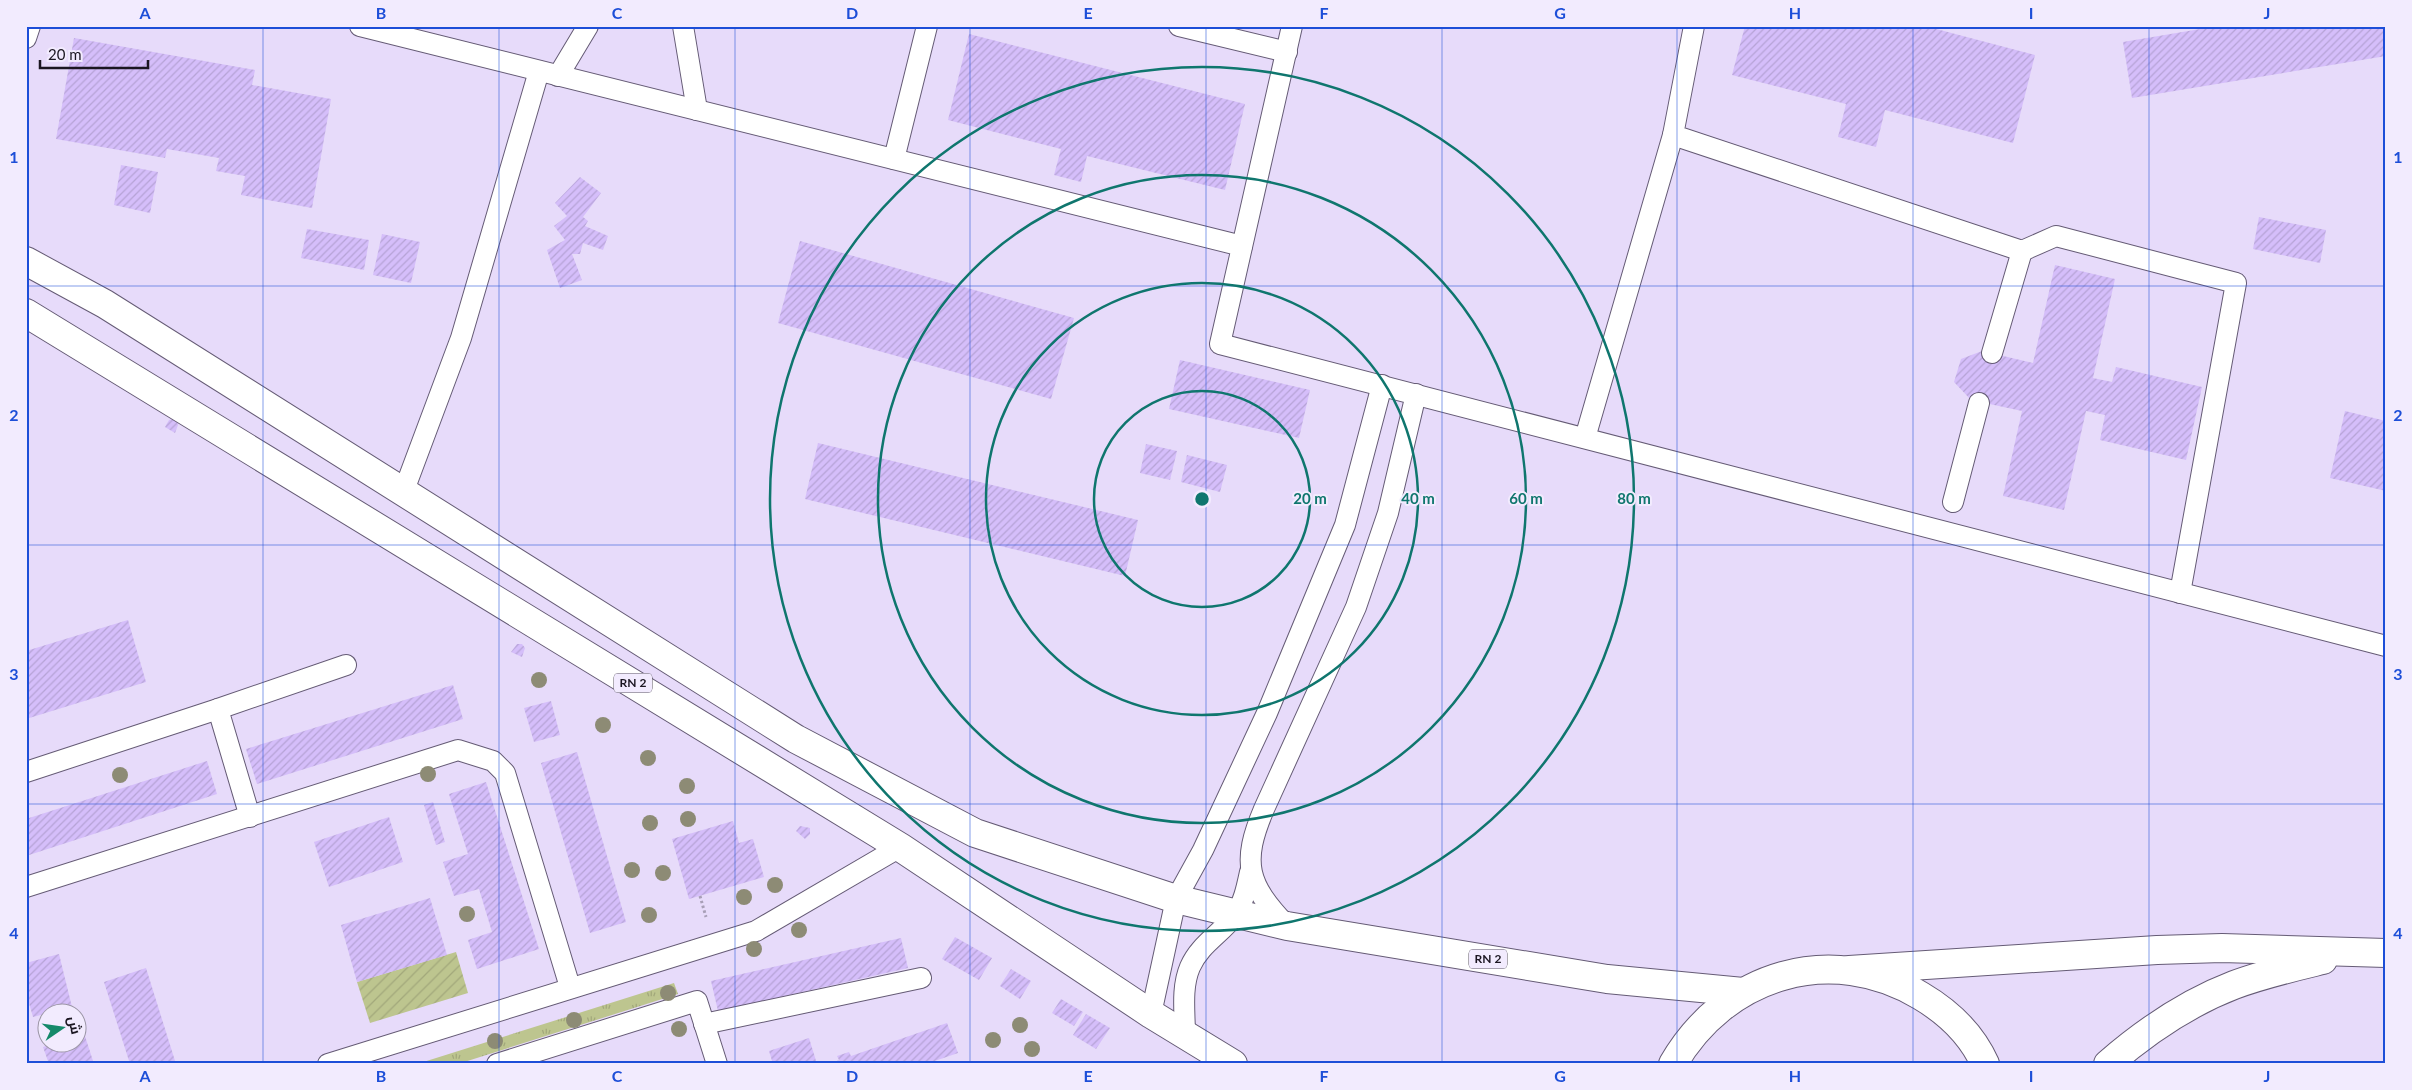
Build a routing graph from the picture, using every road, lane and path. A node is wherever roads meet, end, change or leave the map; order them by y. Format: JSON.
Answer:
{"nodes":[{"id":1,"x":30,"y":26,"type":"edge"},
{"id":2,"x":360,"y":26,"type":"edge"},
{"id":3,"x":588,"y":26,"type":"edge"},
{"id":4,"x":683,"y":26,"type":"edge"},
{"id":5,"x":927,"y":26,"type":"edge"},
{"id":6,"x":1179,"y":26,"type":"edge"},
{"id":7,"x":1292,"y":26,"type":"edge"},
{"id":8,"x":1694,"y":26,"type":"edge"},
{"id":9,"x":26,"y":38,"type":"edge"},
{"id":10,"x":1287,"y":52,"type":"junction"},
{"id":11,"x":539,"y":71,"type":"junction"},
{"id":12,"x":558,"y":76,"type":"junction"},
{"id":13,"x":698,"y":110,"type":"junction"},
{"id":14,"x":1673,"y":135,"type":"junction"},
{"id":15,"x":894,"y":159,"type":"junction"},
{"id":16,"x":1242,"y":246,"type":"junction"},
{"id":17,"x":2022,"y":251,"type":"junction"},
{"id":18,"x":26,"y":262,"type":"edge"},
{"id":19,"x":26,"y":313,"type":"edge"},
{"id":20,"x":1992,"y":353,"type":"dead end"},
{"id":21,"x":1382,"y":385,"type":"junction"},
{"id":22,"x":1416,"y":394,"type":"junction"},
{"id":23,"x":1979,"y":403,"type":"dead end"},
{"id":24,"x":1585,"y":438,"type":"junction"},
{"id":25,"x":403,"y":492,"type":"junction"},
{"id":26,"x":1953,"y":502,"type":"dead end"},
{"id":27,"x":2180,"y":593,"type":"junction"},
{"id":28,"x":2386,"y":646,"type":"edge"},
{"id":29,"x":346,"y":665,"type":"dead end"},
{"id":30,"x":218,"y":709,"type":"junction"},
{"id":31,"x":26,"y":772,"type":"edge"},
{"id":32,"x":250,"y":816,"type":"junction"},
{"id":33,"x":900,"y":846,"type":"junction"},
{"id":34,"x":1250,"y":872,"type":"junction"},
{"id":35,"x":26,"y":887,"type":"edge"},
{"id":36,"x":1176,"y":899,"type":"junction"},
{"id":37,"x":1235,"y":915,"type":"junction"},
{"id":38,"x":1287,"y":926,"type":"junction"},
{"id":39,"x":2356,"y":952,"type":"junction"},
{"id":40,"x":2386,"y":953,"type":"edge"},
{"id":41,"x":1849,"y":970,"type":"junction"},
{"id":42,"x":921,"y":978,"type":"dead end"},
{"id":43,"x":570,"y":987,"type":"junction"},
{"id":44,"x":1742,"y":992,"type":"junction"},
{"id":45,"x":1151,"y":1014,"type":"junction"},
{"id":46,"x":704,"y":1024,"type":"junction"},
{"id":47,"x":1185,"y":1036,"type":"junction"},
{"id":48,"x":328,"y":1064,"type":"edge"},
{"id":49,"x":497,"y":1064,"type":"edge"},
{"id":50,"x":717,"y":1064,"type":"edge"},
{"id":51,"x":1233,"y":1064,"type":"edge"},
{"id":52,"x":1673,"y":1064,"type":"edge"},
{"id":53,"x":1986,"y":1064,"type":"edge"},
{"id":54,"x":2108,"y":1064,"type":"edge"}],
"edges":[{"from":1,"to":9,"type":"lane"},
{"from":2,"to":11,"type":"lane"},
{"from":3,"to":12,"type":"lane"},
{"from":4,"to":13,"type":"lane"},
{"from":5,"to":15,"type":"lane"},
{"from":6,"to":10,"type":"lane"},
{"from":7,"to":10,"type":"lane"},
{"from":8,"to":14,"type":"lane"},
{"from":10,"to":16,"type":"lane"},
{"from":11,"to":12,"type":"lane"},
{"from":11,"to":25,"type":"lane"},
{"from":12,"to":13,"type":"lane"},
{"from":13,"to":15,"type":"lane"},
{"from":14,"to":17,"type":"lane"},
{"from":14,"to":24,"type":"lane"},
{"from":15,"to":16,"type":"lane"},
{"from":16,"to":21,"type":"lane"},
{"from":17,"to":20,"type":"lane"},
{"from":17,"to":27,"type":"lane"},
{"from":18,"to":25,"type":"main road","number":"RN 2"},
{"from":19,"to":33,"type":"main road","number":"RN 2"},
{"from":21,"to":22,"type":"lane"},
{"from":21,"to":36,"type":"lane"},
{"from":22,"to":24,"type":"lane"},
{"from":22,"to":34,"type":"lane"},
{"from":23,"to":26,"type":"lane"},
{"from":24,"to":27,"type":"lane"},
{"from":25,"to":36,"type":"main road","number":"RN 2"},
{"from":27,"to":28,"type":"lane"},
{"from":29,"to":30,"type":"lane"},
{"from":30,"to":31,"type":"lane"},
{"from":30,"to":32,"type":"lane"},
{"from":32,"to":35,"type":"lane"},
{"from":32,"to":43,"type":"lane"},
{"from":33,"to":43,"type":"lane"},
{"from":33,"to":45,"type":"main road","number":"RN 2"},
{"from":34,"to":37,"type":"lane"},
{"from":34,"to":38,"type":"lane"},
{"from":36,"to":37,"type":"main road","number":"RN 2"},
{"from":36,"to":45,"type":"lane"},
{"from":37,"to":38,"type":"main road","number":"RN 2"},
{"from":37,"to":47,"type":"lane"},
{"from":38,"to":44,"type":"main road","number":"RN 2"},
{"from":39,"to":40,"type":"main road"},
{"from":39,"to":41,"type":"main road"},
{"from":39,"to":54,"type":"main road"},
{"from":41,"to":44,"type":"main road"},
{"from":41,"to":53,"type":"main road"},
{"from":42,"to":46,"type":"lane"},
{"from":43,"to":48,"type":"lane"},
{"from":44,"to":52,"type":"main road"},
{"from":45,"to":47,"type":"main road","number":"RN 2"},
{"from":46,"to":49,"type":"lane"},
{"from":46,"to":50,"type":"lane"},
{"from":47,"to":51,"type":"main road","number":"RN 2"}]}
